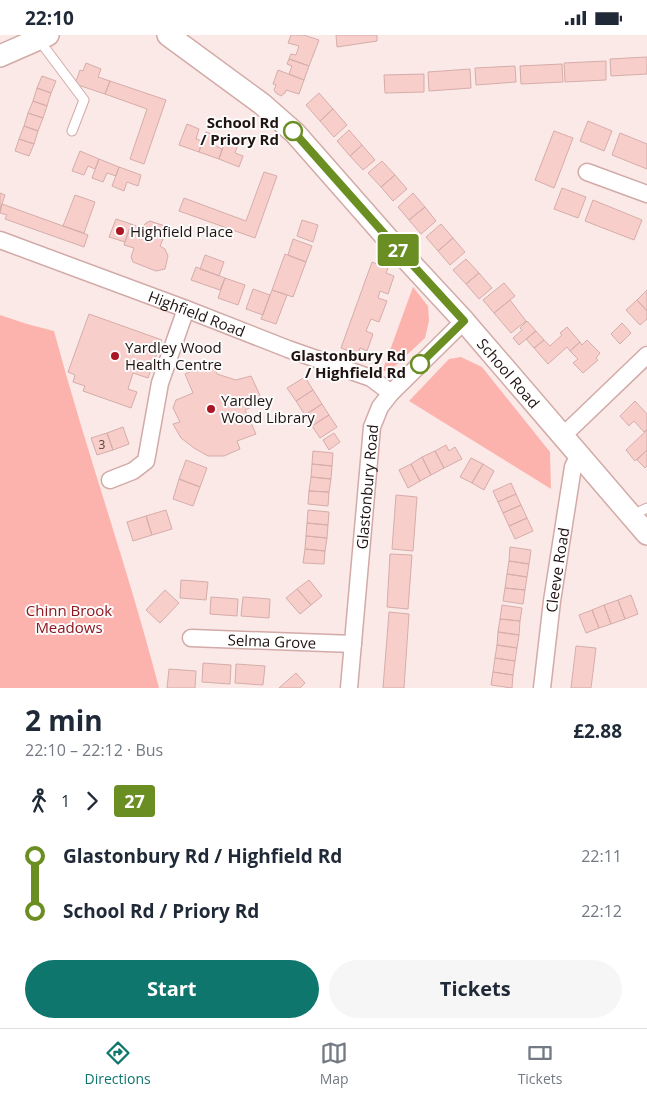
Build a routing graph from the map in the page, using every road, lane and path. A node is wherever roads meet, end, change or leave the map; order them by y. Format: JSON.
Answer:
{"nodes":[{"id":1,"x":168,"y":35,"type":"edge"},
{"id":2,"x":43,"y":37,"type":"edge"},
{"id":3,"x":0,"y":56,"type":"edge"},
{"id":4,"x":72,"y":131,"type":"dead end"},
{"id":5,"x":588,"y":172,"type":"dead end"},
{"id":6,"x":647,"y":194,"type":"edge"},
{"id":7,"x":0,"y":240,"type":"edge"},
{"id":8,"x":186,"y":309,"type":"junction"},
{"id":9,"x":464,"y":321,"type":"junction"},
{"id":10,"x":647,"y":355,"type":"edge"},
{"id":11,"x":391,"y":393,"type":"junction"},
{"id":12,"x":562,"y":435,"type":"junction"},
{"id":13,"x":579,"y":454,"type":"junction"},
{"id":14,"x":110,"y":480,"type":"dead end"},
{"id":15,"x":640,"y":511,"type":"edge"},
{"id":16,"x":647,"y":534,"type":"edge"},
{"id":17,"x":191,"y":638,"type":"dead end"},
{"id":18,"x":353,"y":644,"type":"junction"},
{"id":19,"x":349,"y":688,"type":"edge"},
{"id":20,"x":542,"y":688,"type":"edge"}],
"edges":[{"from":1,"to":9,"type":"street","name":"School Road"},
{"from":2,"to":3,"type":"street"},
{"from":2,"to":4,"type":"lane"},
{"from":5,"to":6,"type":"street"},
{"from":7,"to":8,"type":"street","name":"Highfield Road"},
{"from":8,"to":11,"type":"street","name":"Highfield Road"},
{"from":8,"to":14,"type":"street"},
{"from":9,"to":11,"type":"street","name":"Glastonbury Road"},
{"from":9,"to":12,"type":"street","name":"School Road"},
{"from":10,"to":12,"type":"street"},
{"from":11,"to":18,"type":"street","name":"Glastonbury Road"},
{"from":12,"to":13,"type":"street","name":"School Road"},
{"from":13,"to":15,"type":"street","name":"School Road"},
{"from":13,"to":20,"type":"street","name":"Cleeve Road"},
{"from":15,"to":16,"type":"street","name":"School Road"},
{"from":17,"to":18,"type":"street","name":"Selma Grove"},
{"from":18,"to":19,"type":"street","name":"Glastonbury Road"}]}
